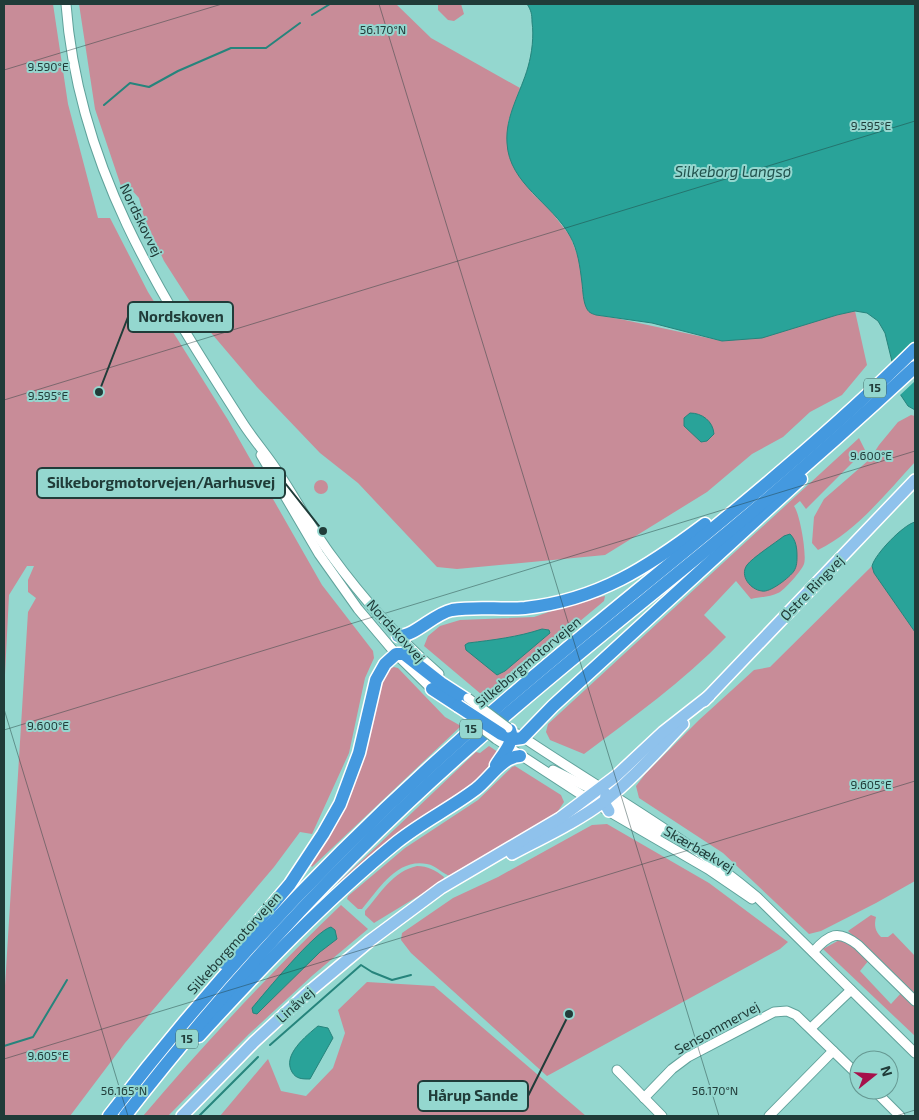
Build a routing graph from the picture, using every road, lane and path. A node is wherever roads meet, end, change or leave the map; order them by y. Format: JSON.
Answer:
{"nodes":[{"id":1,"x":66,"y":4,"type":"edge"},
{"id":2,"x":915,"y":349,"type":"edge"},
{"id":3,"x":915,"y":367,"type":"edge"},
{"id":4,"x":246,"y":426,"type":"junction"},
{"id":5,"x":841,"y":433,"type":"junction"},
{"id":6,"x":813,"y":443,"type":"junction"},
{"id":7,"x":915,"y":480,"type":"edge"},
{"id":8,"x":431,"y":619,"type":"junction"},
{"id":9,"x":398,"y":636,"type":"junction"},
{"id":10,"x":403,"y":654,"type":"junction"},
{"id":11,"x":432,"y":689,"type":"joint"},
{"id":12,"x":709,"y":696,"type":"junction"},
{"id":13,"x":462,"y":703,"type":"junction"},
{"id":14,"x":488,"y":713,"type":"joint"},
{"id":15,"x":508,"y":736,"type":"junction"},
{"id":16,"x":520,"y":756,"type":"junction"},
{"id":17,"x":490,"y":776,"type":"junction"},
{"id":18,"x":600,"y":797,"type":"junction"},
{"id":19,"x":418,"y":906,"type":"junction"},
{"id":20,"x":782,"y":922,"type":"junction"},
{"id":21,"x":813,"y":952,"type":"junction"},
{"id":22,"x":851,"y":990,"type":"junction"},
{"id":23,"x":915,"y":1001,"type":"edge"},
{"id":24,"x":811,"y":1028,"type":"junction"},
{"id":25,"x":833,"y":1051,"type":"junction"},
{"id":26,"x":915,"y":1053,"type":"edge"},
{"id":27,"x":849,"y":1066,"type":"edge"},
{"id":28,"x":617,"y":1070,"type":"dead end"},
{"id":29,"x":644,"y":1098,"type":"junction"},
{"id":30,"x":884,"y":1100,"type":"edge"},
{"id":31,"x":108,"y":1116,"type":"edge"},
{"id":32,"x":126,"y":1116,"type":"edge"},
{"id":33,"x":182,"y":1116,"type":"edge"},
{"id":34,"x":662,"y":1116,"type":"edge"},
{"id":35,"x":769,"y":1116,"type":"edge"},
{"id":36,"x":900,"y":1116,"type":"edge"}],
"edges":[{"from":1,"to":4,"type":"street","name":"Nordskovvej"},
{"from":2,"to":5,"type":"highway","name":"Silkeborgmotorvejen","number":"15"},
{"from":3,"to":5,"type":"highway"},
{"from":4,"to":9,"type":"street","name":"Nordskovvej"},
{"from":4,"to":10,"type":"street","name":"Nordskovvej"},
{"from":5,"to":6,"type":"highway","name":"Silkeborgmotorvejen","number":"15"},
{"from":5,"to":15,"type":"highway"},
{"from":5,"to":32,"type":"highway","name":"Silkeborgmotorvejen","number":"15"},
{"from":6,"to":8,"type":"highway"},
{"from":6,"to":31,"type":"highway","name":"Silkeborgmotorvejen","number":"15"},
{"from":7,"to":12,"type":"main road","name":"Østre Ringvej"},
{"from":8,"to":9,"type":"highway"},
{"from":8,"to":10,"type":"highway"},
{"from":9,"to":10,"type":"street","name":"Nordskovvej"},
{"from":10,"to":11,"type":"street","name":"Nordskovvej"},
{"from":10,"to":13,"type":"highway"},
{"from":10,"to":31,"type":"highway"},
{"from":11,"to":13,"type":"highway"},
{"from":12,"to":18,"type":"main road","name":"Østre Ringvej"},
{"from":12,"to":18,"type":"main road","name":"Østre Ringvej"},
{"from":13,"to":14,"type":"highway","bridge":true},
{"from":13,"to":15,"type":"highway","bridge":true},
{"from":14,"to":15,"type":"street","bridge":true},
{"from":15,"to":16,"type":"street"},
{"from":15,"to":17,"type":"highway"},
{"from":15,"to":18,"type":"street"},
{"from":16,"to":17,"type":"highway"},
{"from":16,"to":18,"type":"street"},
{"from":17,"to":32,"type":"highway"},
{"from":18,"to":19,"type":"main road","name":"Linåvej"},
{"from":18,"to":19,"type":"main road","name":"Linåvej"},
{"from":18,"to":20,"type":"street","name":"Skærbækvej"},
{"from":18,"to":20,"type":"street","name":"Skærbækvej"},
{"from":19,"to":33,"type":"main road","name":"Linåvej"},
{"from":20,"to":21,"type":"street","name":"Skærbækvej"},
{"from":21,"to":22,"type":"street","name":"Skærbækvej"},
{"from":21,"to":23,"type":"street"},
{"from":22,"to":24,"type":"street"},
{"from":22,"to":26,"type":"street","name":"Skærbækvej"},
{"from":24,"to":25,"type":"street","name":"Sensommervej"},
{"from":24,"to":29,"type":"street","name":"Sensommervej"},
{"from":25,"to":27,"type":"street","name":"Sensommervej"},
{"from":25,"to":35,"type":"street"},
{"from":28,"to":29,"type":"street"},
{"from":29,"to":34,"type":"street"},
{"from":30,"to":36,"type":"street"}]}
